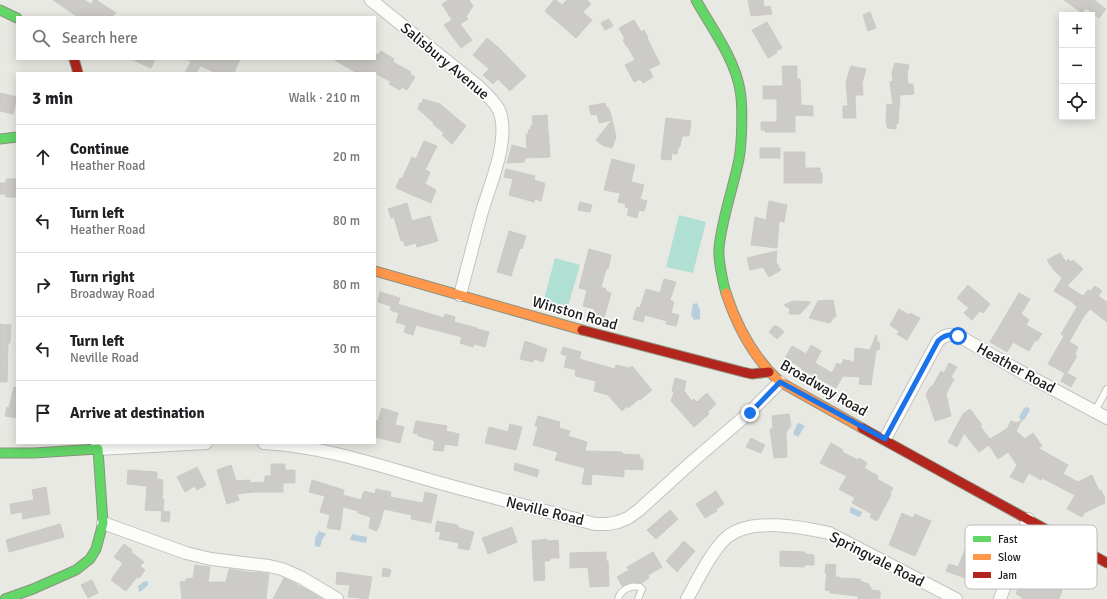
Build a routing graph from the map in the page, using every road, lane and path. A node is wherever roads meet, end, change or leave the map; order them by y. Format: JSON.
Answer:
{"nodes":[{"id":1,"x":371,"y":0,"type":"edge"},
{"id":2,"x":696,"y":0,"type":"edge"},
{"id":3,"x":0,"y":10,"type":"edge"},
{"id":4,"x":16,"y":18,"type":"edge"},
{"id":5,"x":74,"y":60,"type":"edge"},
{"id":6,"x":78,"y":72,"type":"edge"},
{"id":7,"x":16,"y":137,"type":"edge"},
{"id":8,"x":0,"y":139,"type":"edge"},
{"id":9,"x":376,"y":271,"type":"edge"},
{"id":10,"x":460,"y":295,"type":"junction"},
{"id":11,"x":769,"y":372,"type":"junction"},
{"id":12,"x":780,"y":382,"type":"junction"},
{"id":13,"x":1107,"y":390,"type":"edge"},
{"id":14,"x":1095,"y":411,"type":"junction"},
{"id":15,"x":1107,"y":418,"type":"edge"},
{"id":16,"x":885,"y":439,"type":"junction"},
{"id":17,"x":170,"y":444,"type":"edge"},
{"id":18,"x":282,"y":444,"type":"edge"},
{"id":19,"x":98,"y":446,"type":"edge"},
{"id":20,"x":0,"y":453,"type":"edge"},
{"id":21,"x":1028,"y":519,"type":"junction"},
{"id":22,"x":102,"y":524,"type":"junction"},
{"id":23,"x":1026,"y":525,"type":"edge"},
{"id":24,"x":1039,"y":525,"type":"edge"},
{"id":25,"x":1097,"y":557,"type":"edge"},
{"id":26,"x":1107,"y":563,"type":"edge"},
{"id":27,"x":1004,"y":589,"type":"edge"},
{"id":28,"x":5,"y":599,"type":"edge"},
{"id":29,"x":337,"y":599,"type":"edge"},
{"id":30,"x":618,"y":599,"type":"edge"},
{"id":31,"x":638,"y":599,"type":"edge"},
{"id":32,"x":687,"y":599,"type":"edge"},
{"id":33,"x":956,"y":599,"type":"edge"},
{"id":34,"x":1000,"y":599,"type":"edge"}],
"edges":[{"from":1,"to":10,"type":"street","name":"Salisbury Avenue"},
{"from":2,"to":11,"type":"street","name":"Broadway Road"},
{"from":3,"to":4,"type":"street"},
{"from":5,"to":6,"type":"street"},
{"from":7,"to":8,"type":"street"},
{"from":9,"to":10,"type":"street","name":"Winston Road"},
{"from":10,"to":11,"type":"street","name":"Winston Road"},
{"from":11,"to":12,"type":"street","name":"Broadway Road"},
{"from":12,"to":16,"type":"street","name":"Broadway Road"},
{"from":12,"to":18,"type":"street","name":"Neville Road"},
{"from":13,"to":14,"type":"lane"},
{"from":14,"to":15,"type":"street","name":"Heather Road"},
{"from":14,"to":16,"type":"street","name":"Heather Road"},
{"from":16,"to":21,"type":"street","name":"Broadway Road"},
{"from":17,"to":19,"type":"street"},
{"from":19,"to":20,"type":"street"},
{"from":19,"to":22,"type":"street"},
{"from":21,"to":23,"type":"street"},
{"from":21,"to":24,"type":"street","name":"Broadway Road"},
{"from":22,"to":28,"type":"street"},
{"from":22,"to":29,"type":"street"},
{"from":25,"to":26,"type":"street","name":"Broadway Road"},
{"from":27,"to":34,"type":"street"},
{"from":30,"to":31,"type":"lane"},
{"from":32,"to":33,"type":"street","name":"Springvale Road"}]}
